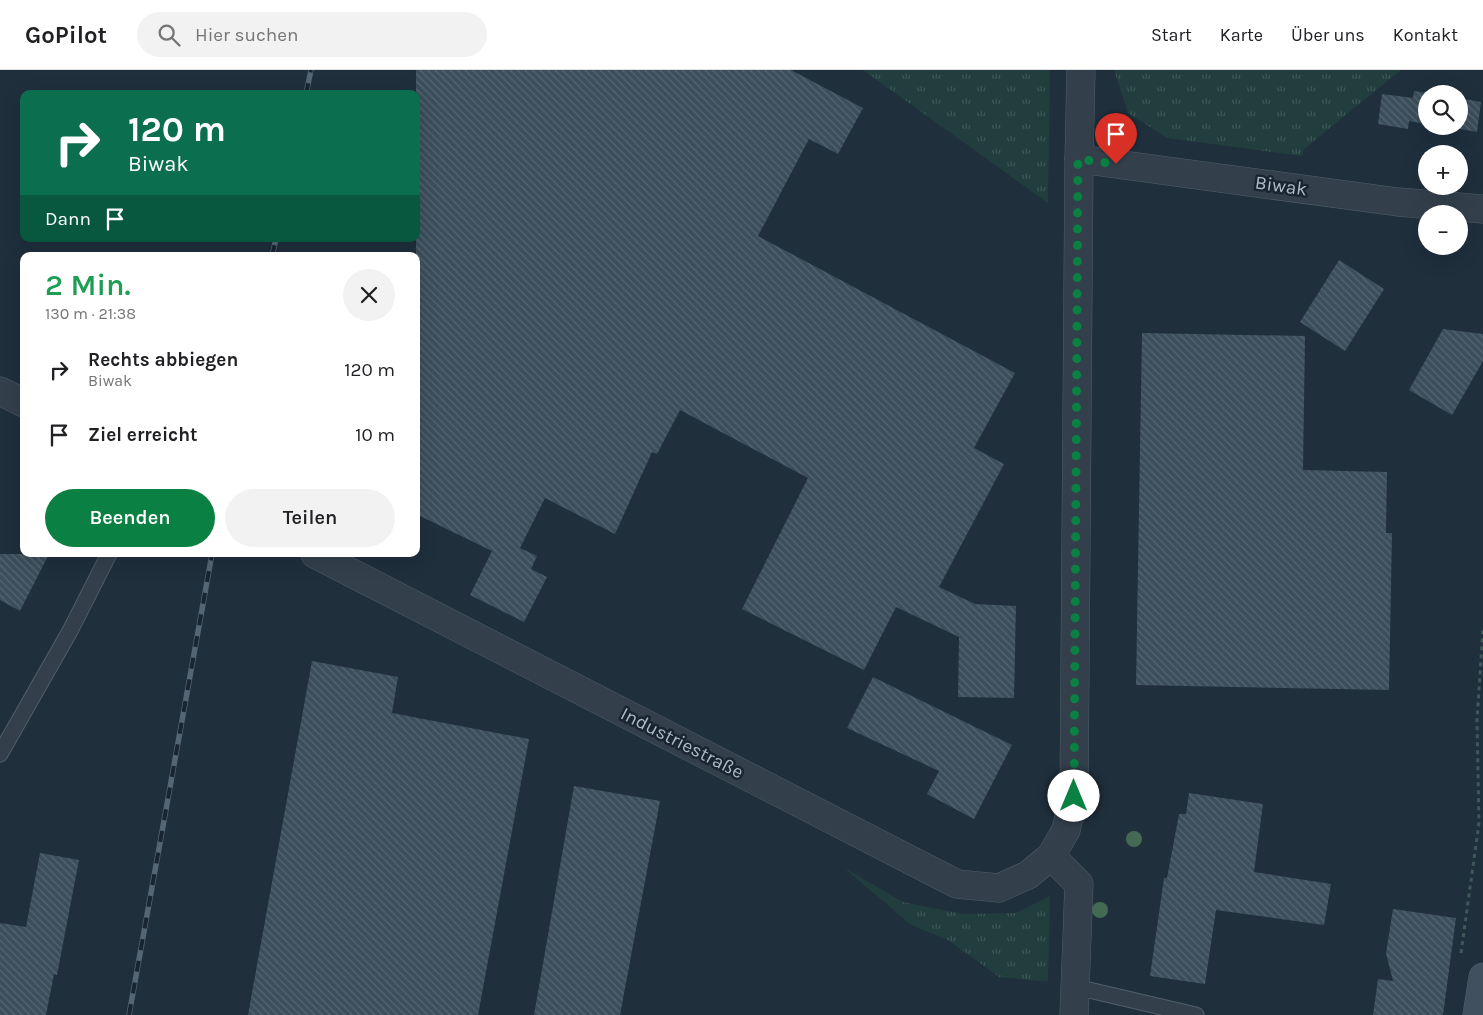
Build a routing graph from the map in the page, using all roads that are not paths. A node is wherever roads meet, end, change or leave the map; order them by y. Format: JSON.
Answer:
{"nodes":[{"id":1,"x":1081,"y":70,"type":"edge"},
{"id":2,"x":1078,"y":159,"type":"junction"},
{"id":3,"x":1483,"y":209,"type":"edge"},
{"id":4,"x":0,"y":390,"type":"edge"},
{"id":5,"x":20,"y":401,"type":"edge"},
{"id":6,"x":107,"y":557,"type":"edge"},
{"id":7,"x":321,"y":557,"type":"edge"},
{"id":8,"x":0,"y":754,"type":"edge"},
{"id":9,"x":1050,"y":856,"type":"junction"},
{"id":10,"x":1483,"y":977,"type":"edge"},
{"id":11,"x":1076,"y":987,"type":"junction"},
{"id":12,"x":1074,"y":1015,"type":"edge"},
{"id":13,"x":1196,"y":1015,"type":"edge"},
{"id":14,"x":1478,"y":1015,"type":"edge"}],
"edges":[{"from":1,"to":2,"type":"street","name":"Industriestraße"},
{"from":2,"to":3,"type":"street","name":"Biwak"},
{"from":2,"to":9,"type":"street","name":"Industriestraße"},
{"from":4,"to":5,"type":"street"},
{"from":6,"to":8,"type":"lane"},
{"from":7,"to":9,"type":"street","name":"Industriestraße"},
{"from":9,"to":11,"type":"street"},
{"from":10,"to":14,"type":"main road"},
{"from":11,"to":12,"type":"street"},
{"from":11,"to":13,"type":"lane"}]}
